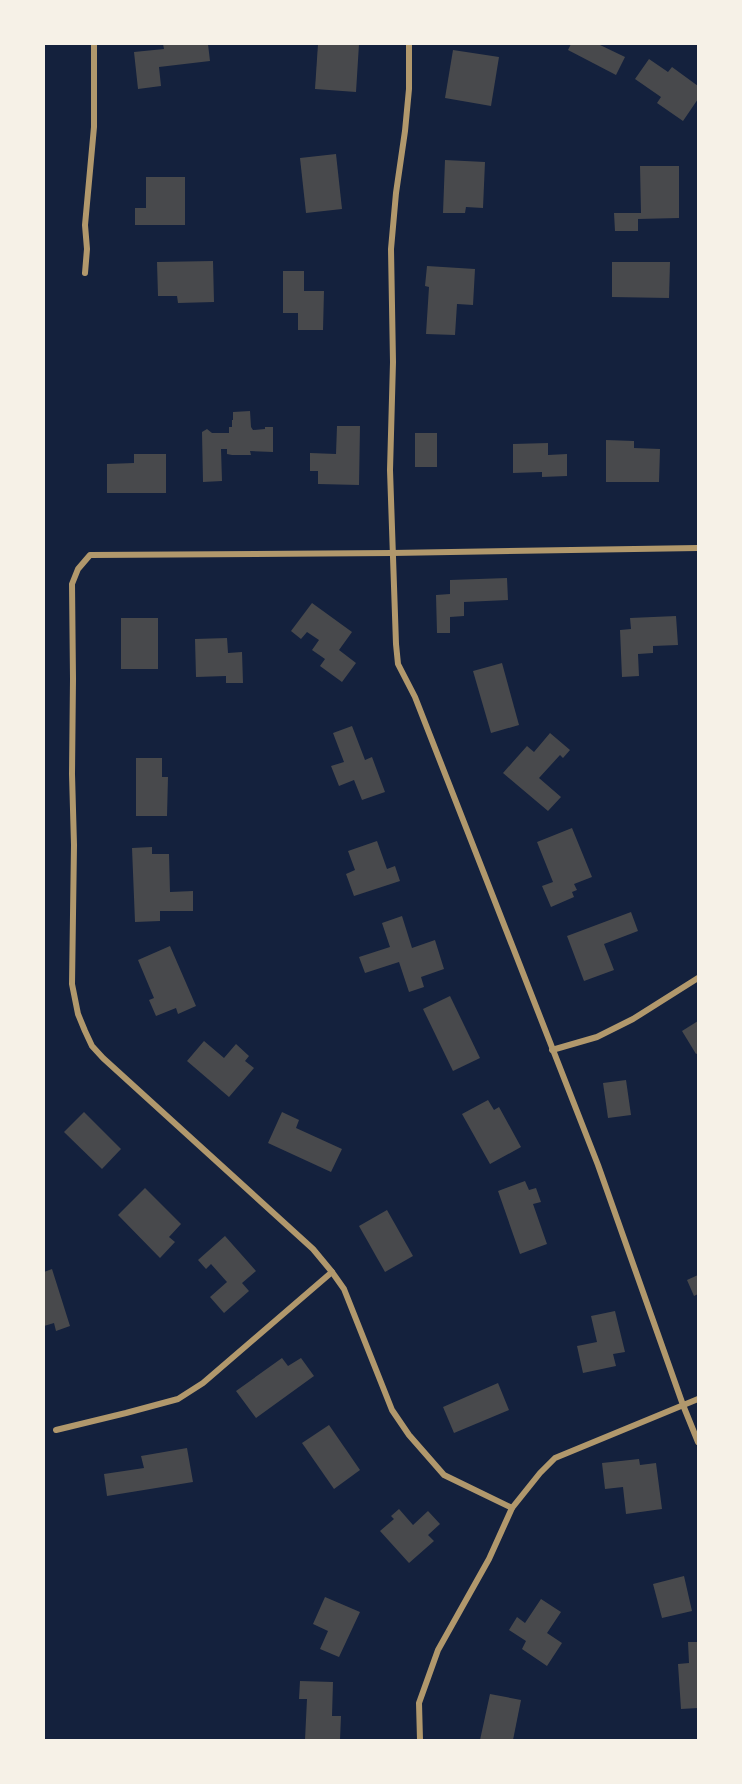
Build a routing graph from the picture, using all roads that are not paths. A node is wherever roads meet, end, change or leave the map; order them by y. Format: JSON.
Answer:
{"nodes":[{"id":1,"x":94,"y":44,"type":"edge"},
{"id":2,"x":409,"y":44,"type":"edge"},
{"id":3,"x":85,"y":273,"type":"dead end"},
{"id":4,"x":699,"y":548,"type":"edge"},
{"id":5,"x":392,"y":553,"type":"junction"},
{"id":6,"x":699,"y":978,"type":"edge"},
{"id":7,"x":552,"y":1050,"type":"junction"},
{"id":8,"x":332,"y":1272,"type":"junction"},
{"id":9,"x":699,"y":1399,"type":"edge"},
{"id":10,"x":683,"y":1405,"type":"junction"},
{"id":11,"x":56,"y":1430,"type":"dead end"},
{"id":12,"x":699,"y":1442,"type":"edge"},
{"id":13,"x":512,"y":1508,"type":"junction"},
{"id":14,"x":420,"y":1740,"type":"edge"}],
"edges":[{"from":1,"to":3,"type":"street"},
{"from":2,"to":5,"type":"street"},
{"from":4,"to":5,"type":"street"},
{"from":5,"to":7,"type":"street"},
{"from":5,"to":8,"type":"street"},
{"from":6,"to":7,"type":"street"},
{"from":7,"to":10,"type":"street"},
{"from":8,"to":11,"type":"street"},
{"from":8,"to":13,"type":"street"},
{"from":9,"to":10,"type":"street"},
{"from":10,"to":12,"type":"street"},
{"from":10,"to":13,"type":"street"},
{"from":13,"to":14,"type":"street"}]}
